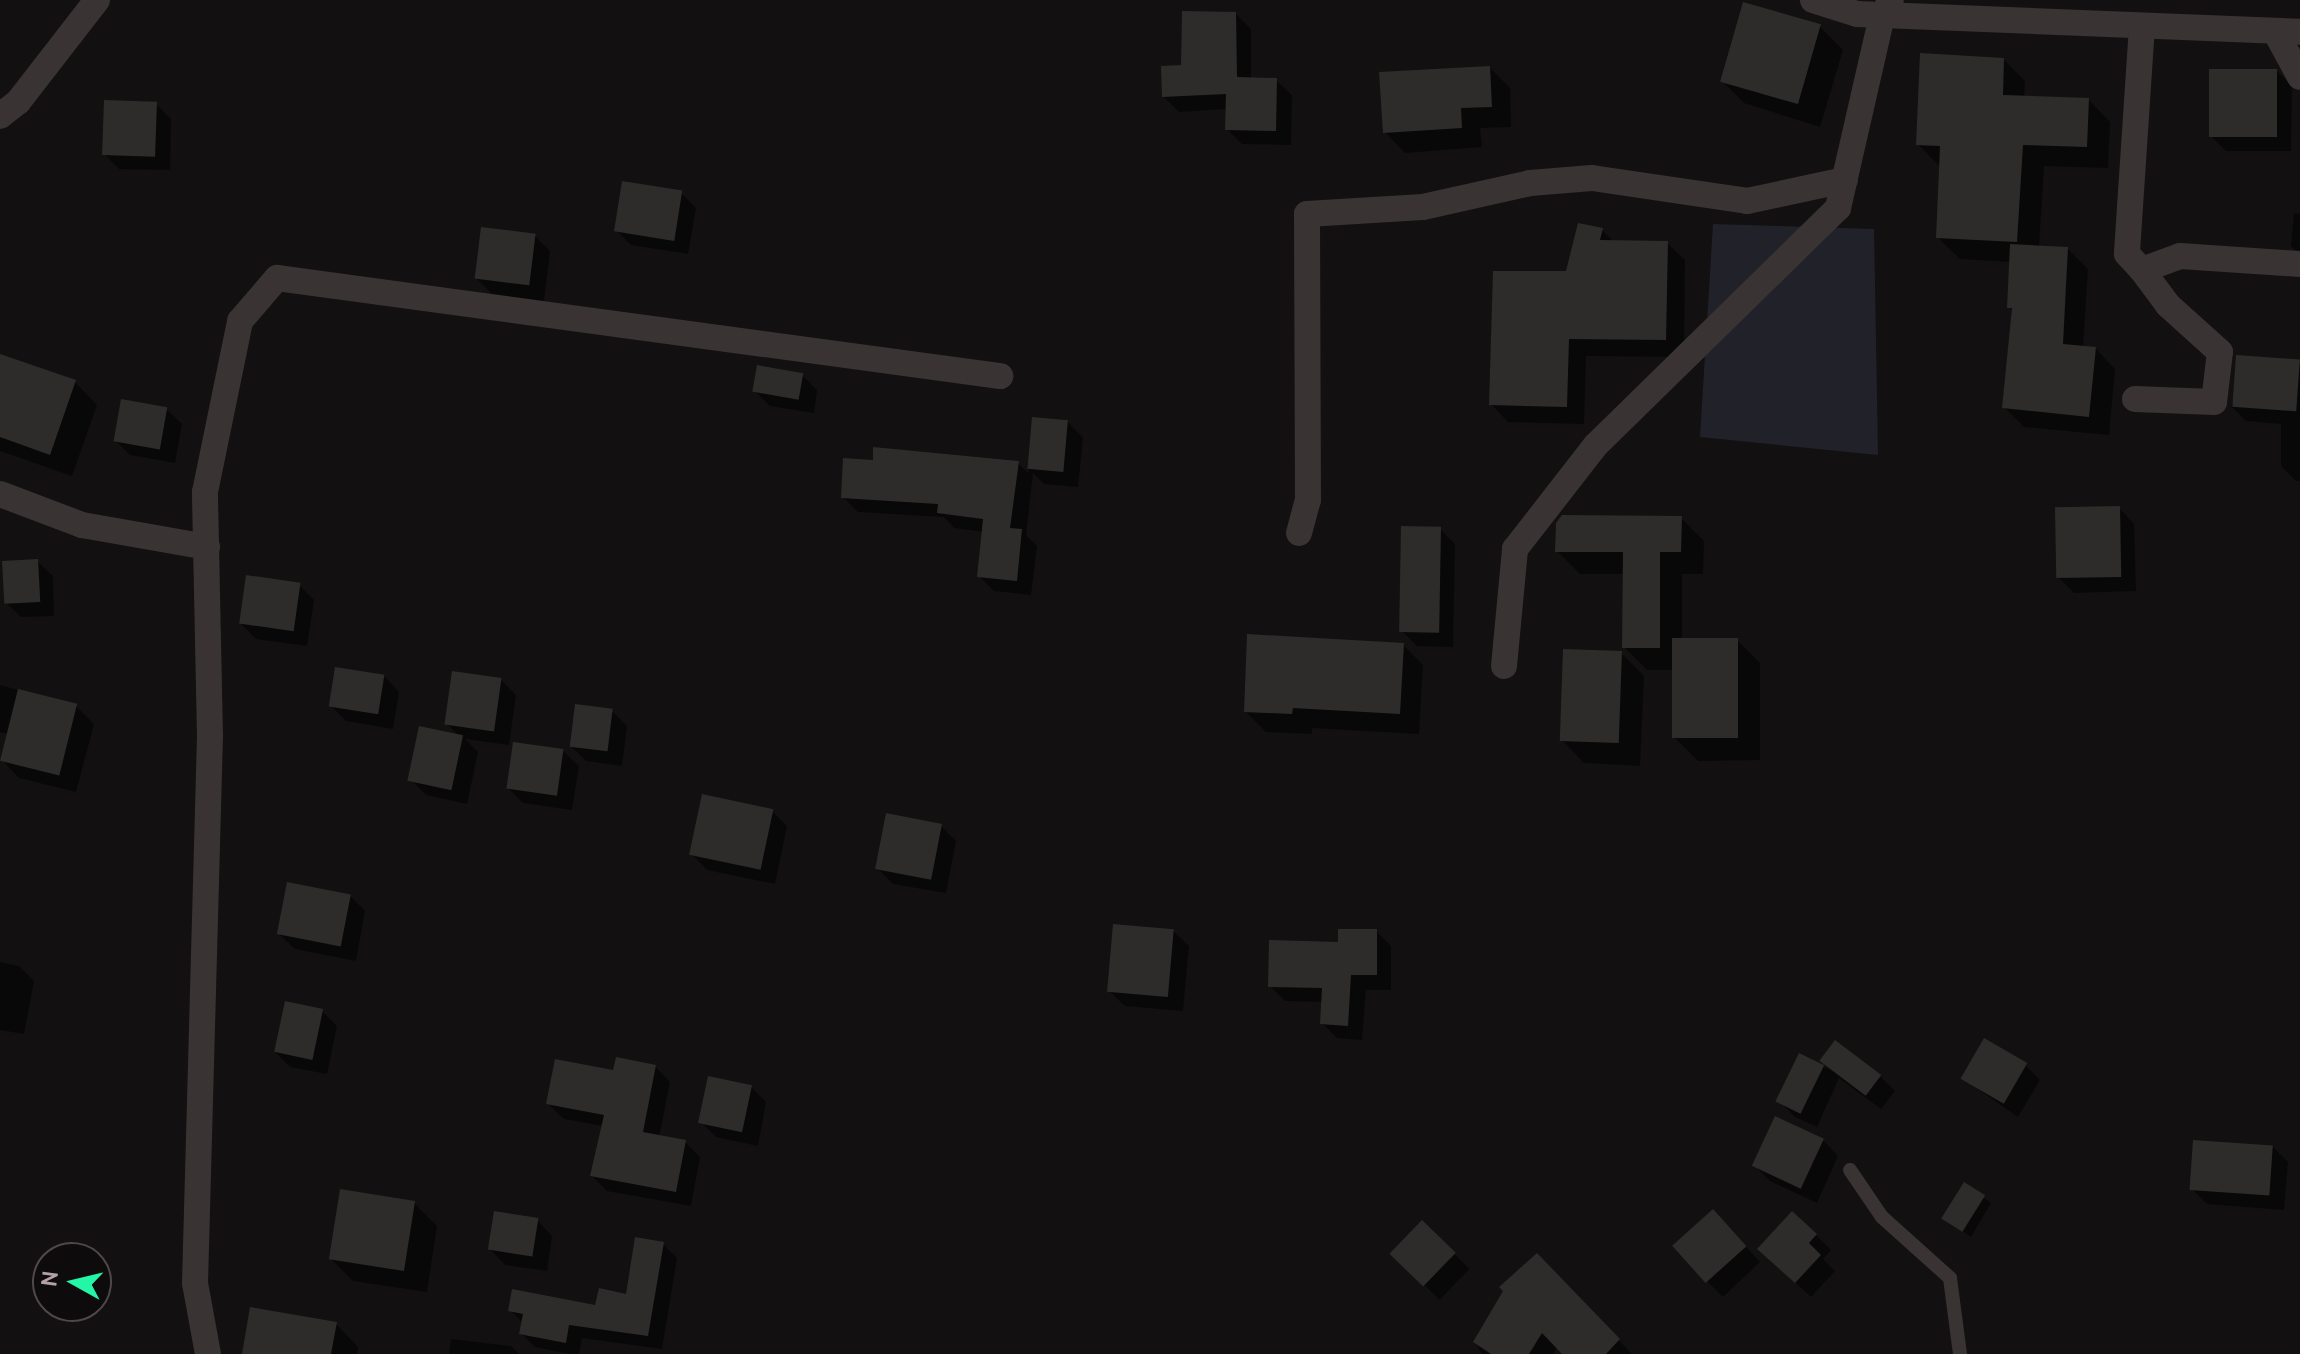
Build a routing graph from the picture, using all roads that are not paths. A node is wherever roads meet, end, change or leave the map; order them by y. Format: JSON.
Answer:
{"nodes":[{"id":1,"x":97,"y":0,"type":"edge"},
{"id":2,"x":1813,"y":0,"type":"edge"},
{"id":3,"x":1886,"y":8,"type":"edge"},
{"id":4,"x":2142,"y":26,"type":"junction"},
{"id":5,"x":2288,"y":31,"type":"edge"},
{"id":6,"x":2300,"y":77,"type":"edge"},
{"id":7,"x":0,"y":116,"type":"edge"},
{"id":8,"x":1845,"y":180,"type":"junction"},
{"id":9,"x":2300,"y":264,"type":"edge"},
{"id":10,"x":2142,"y":270,"type":"junction"},
{"id":11,"x":1000,"y":376,"type":"dead end"},
{"id":12,"x":2135,"y":399,"type":"dead end"},
{"id":13,"x":0,"y":494,"type":"edge"},
{"id":14,"x":1299,"y":533,"type":"dead end"},
{"id":15,"x":207,"y":547,"type":"junction"},
{"id":16,"x":1504,"y":666,"type":"dead end"},
{"id":17,"x":1850,"y":1170,"type":"dead end"},
{"id":18,"x":208,"y":1354,"type":"edge"},
{"id":19,"x":1960,"y":1354,"type":"edge"}],
"edges":[{"from":1,"to":7,"type":"street"},
{"from":2,"to":3,"type":"street"},
{"from":3,"to":4,"type":"street"},
{"from":3,"to":8,"type":"street"},
{"from":4,"to":5,"type":"street"},
{"from":4,"to":10,"type":"street"},
{"from":5,"to":6,"type":"street"},
{"from":8,"to":14,"type":"street"},
{"from":8,"to":16,"type":"street"},
{"from":9,"to":10,"type":"street"},
{"from":10,"to":12,"type":"street"},
{"from":11,"to":15,"type":"street"},
{"from":13,"to":15,"type":"street"},
{"from":15,"to":18,"type":"street"},
{"from":17,"to":19,"type":"lane"}]}
